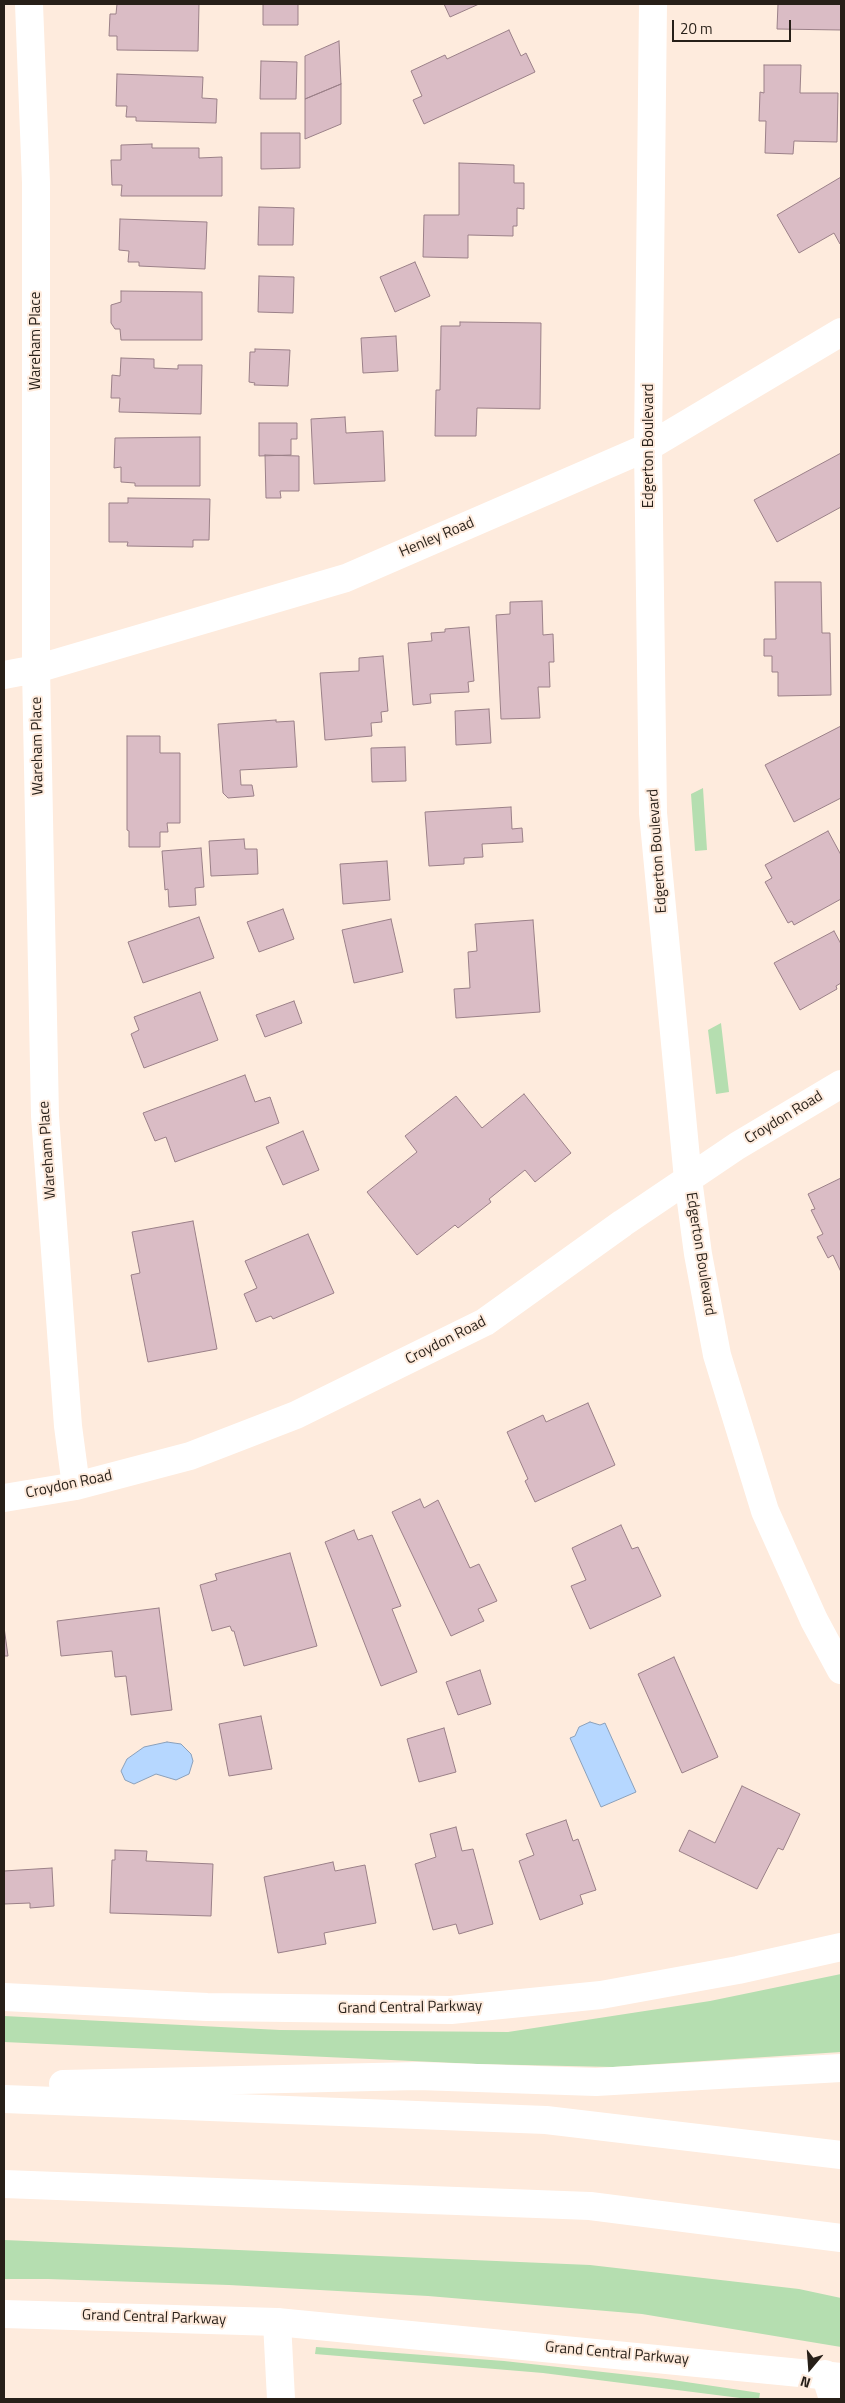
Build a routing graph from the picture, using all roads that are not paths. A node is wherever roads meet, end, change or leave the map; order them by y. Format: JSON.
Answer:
{"nodes":[{"id":1,"x":29,"y":4,"type":"edge"},
{"id":2,"x":653,"y":4,"type":"edge"},
{"id":3,"x":841,"y":332,"type":"edge"},
{"id":4,"x":648,"y":447,"type":"junction"},
{"id":5,"x":36,"y":669,"type":"junction"},
{"id":6,"x":4,"y":675,"type":"edge"},
{"id":7,"x":841,"y":1084,"type":"edge"},
{"id":8,"x":688,"y":1179,"type":"junction"},
{"id":9,"x":76,"y":1486,"type":"junction"},
{"id":10,"x":4,"y":1498,"type":"edge"},
{"id":11,"x":841,"y":1670,"type":"edge"},
{"id":12,"x":841,"y":1948,"type":"edge"},
{"id":13,"x":4,"y":1997,"type":"edge"},
{"id":14,"x":841,"y":2068,"type":"edge"},
{"id":15,"x":4,"y":2085,"type":"edge"},
{"id":16,"x":4,"y":2099,"type":"edge"},
{"id":17,"x":841,"y":2155,"type":"edge"},
{"id":18,"x":4,"y":2184,"type":"edge"},
{"id":19,"x":841,"y":2238,"type":"edge"},
{"id":20,"x":4,"y":2314,"type":"edge"},
{"id":21,"x":277,"y":2322,"type":"junction"},
{"id":22,"x":833,"y":2384,"type":"edge"},
{"id":23,"x":281,"y":2399,"type":"edge"}],
"edges":[{"from":1,"to":5,"type":"main road","name":"Wareham Place"},
{"from":2,"to":4,"type":"main road","name":"Edgerton Boulevard"},
{"from":3,"to":4,"type":"main road","name":"Henley Road"},
{"from":4,"to":5,"type":"main road","name":"Henley Road"},
{"from":4,"to":8,"type":"main road","name":"Edgerton Boulevard"},
{"from":5,"to":6,"type":"main road","name":"Henley Road"},
{"from":5,"to":9,"type":"main road","name":"Wareham Place"},
{"from":7,"to":8,"type":"main road","name":"Croydon Road"},
{"from":8,"to":9,"type":"main road","name":"Croydon Road"},
{"from":8,"to":11,"type":"main road","name":"Edgerton Boulevard"},
{"from":9,"to":10,"type":"main road","name":"Croydon Road"},
{"from":12,"to":13,"type":"main road","name":"Grand Central Parkway"},
{"from":14,"to":15,"type":"main road"},
{"from":16,"to":17,"type":"main road"},
{"from":18,"to":19,"type":"main road"},
{"from":20,"to":21,"type":"main road","name":"Grand Central Parkway"},
{"from":21,"to":22,"type":"main road","name":"Grand Central Parkway"},
{"from":21,"to":23,"type":"main road"}]}
